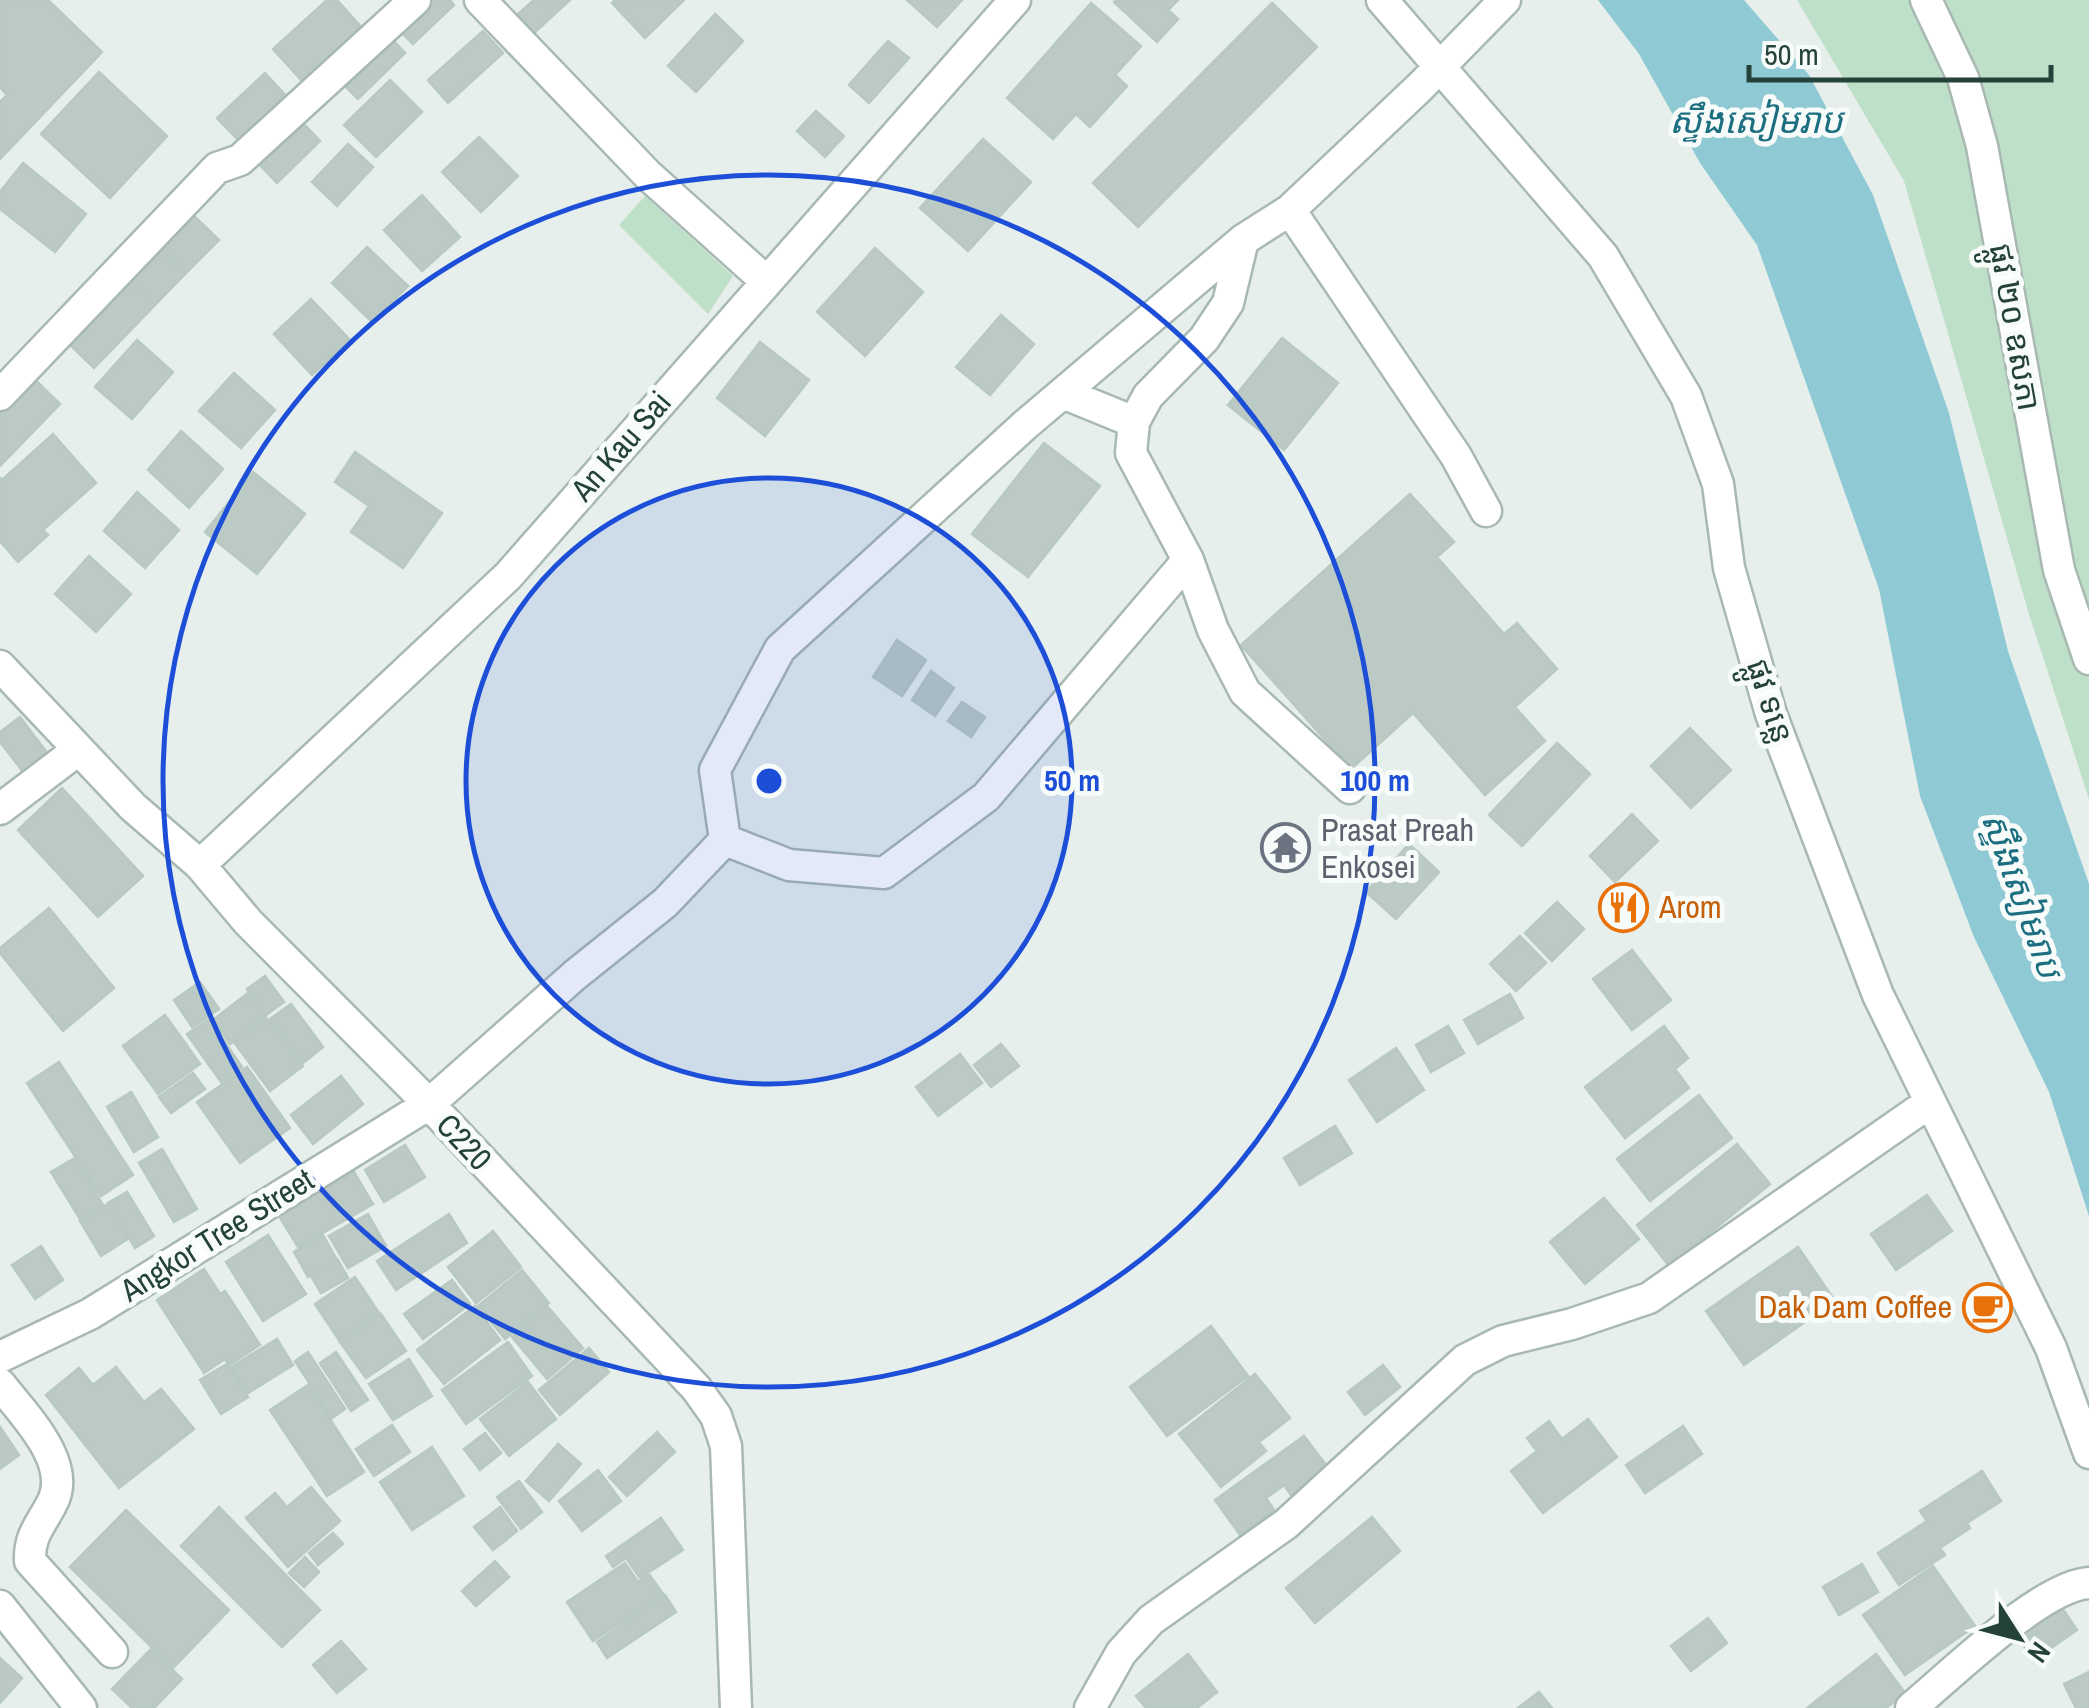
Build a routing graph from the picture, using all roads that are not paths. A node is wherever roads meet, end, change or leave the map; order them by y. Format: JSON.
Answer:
{"nodes":[{"id":1,"x":415,"y":0,"type":"edge"},
{"id":2,"x":480,"y":0,"type":"edge"},
{"id":3,"x":1015,"y":0,"type":"edge"},
{"id":4,"x":1382,"y":0,"type":"edge"},
{"id":5,"x":1504,"y":0,"type":"edge"},
{"id":6,"x":1926,"y":0,"type":"edge"},
{"id":7,"x":1440,"y":68,"type":"junction"},
{"id":8,"x":1290,"y":210,"type":"junction"},
{"id":9,"x":1243,"y":240,"type":"junction"},
{"id":10,"x":766,"y":281,"type":"junction"},
{"id":11,"x":1063,"y":393,"type":"junction"},
{"id":12,"x":0,"y":395,"type":"edge"},
{"id":13,"x":1134,"y":422,"type":"junction"},
{"id":14,"x":1486,"y":511,"type":"dead end"},
{"id":15,"x":1188,"y":560,"type":"junction"},
{"id":16,"x":2089,"y":660,"type":"edge"},
{"id":17,"x":0,"y":666,"type":"edge"},
{"id":18,"x":78,"y":750,"type":"junction"},
{"id":19,"x":1350,"y":788,"type":"dead end"},
{"id":20,"x":0,"y":809,"type":"edge"},
{"id":21,"x":725,"y":840,"type":"junction"},
{"id":22,"x":200,"y":865,"type":"junction"},
{"id":23,"x":1929,"y":1102,"type":"junction"},
{"id":24,"x":428,"y":1104,"type":"junction"},
{"id":25,"x":0,"y":1358,"type":"edge"},
{"id":26,"x":0,"y":1384,"type":"edge"},
{"id":27,"x":2089,"y":1453,"type":"edge"},
{"id":28,"x":2089,"y":1583,"type":"edge"},
{"id":29,"x":0,"y":1606,"type":"edge"},
{"id":30,"x":112,"y":1652,"type":"dead end"},
{"id":31,"x":81,"y":1708,"type":"edge"},
{"id":32,"x":736,"y":1708,"type":"edge"},
{"id":33,"x":1090,"y":1708,"type":"edge"},
{"id":34,"x":1912,"y":1708,"type":"edge"}],
"edges":[{"from":1,"to":12,"type":"street"},
{"from":2,"to":10,"type":"street"},
{"from":3,"to":10,"type":"street","name":"An Kau Sai"},
{"from":4,"to":7,"type":"street","name":"ផ្លូវ ទន្លេ"},
{"from":5,"to":7,"type":"street"},
{"from":6,"to":16,"type":"street","name":"ផ្លូវ ២០ ឧសភា"},
{"from":7,"to":8,"type":"street"},
{"from":7,"to":23,"type":"street","name":"ផ្លូវ ទន្លេ"},
{"from":8,"to":9,"type":"street"},
{"from":8,"to":14,"type":"street"},
{"from":9,"to":11,"type":"street"},
{"from":9,"to":13,"type":"street"},
{"from":10,"to":22,"type":"street","name":"An Kau Sai"},
{"from":11,"to":13,"type":"street"},
{"from":11,"to":21,"type":"street"},
{"from":13,"to":15,"type":"street"},
{"from":15,"to":19,"type":"street"},
{"from":15,"to":21,"type":"street"},
{"from":17,"to":18,"type":"street","name":"C220"},
{"from":18,"to":20,"type":"street"},
{"from":18,"to":22,"type":"street","name":"C220"},
{"from":21,"to":24,"type":"street","name":"Angkor Tree Street"},
{"from":22,"to":24,"type":"street","name":"C220"},
{"from":23,"to":27,"type":"street","name":"ផ្លូវ ទន្លេ"},
{"from":23,"to":33,"type":"street"},
{"from":24,"to":25,"type":"street","name":"Angkor Tree Street"},
{"from":24,"to":32,"type":"street","name":"C220"},
{"from":26,"to":30,"type":"street"},
{"from":28,"to":34,"type":"street"},
{"from":29,"to":31,"type":"street"}]}
